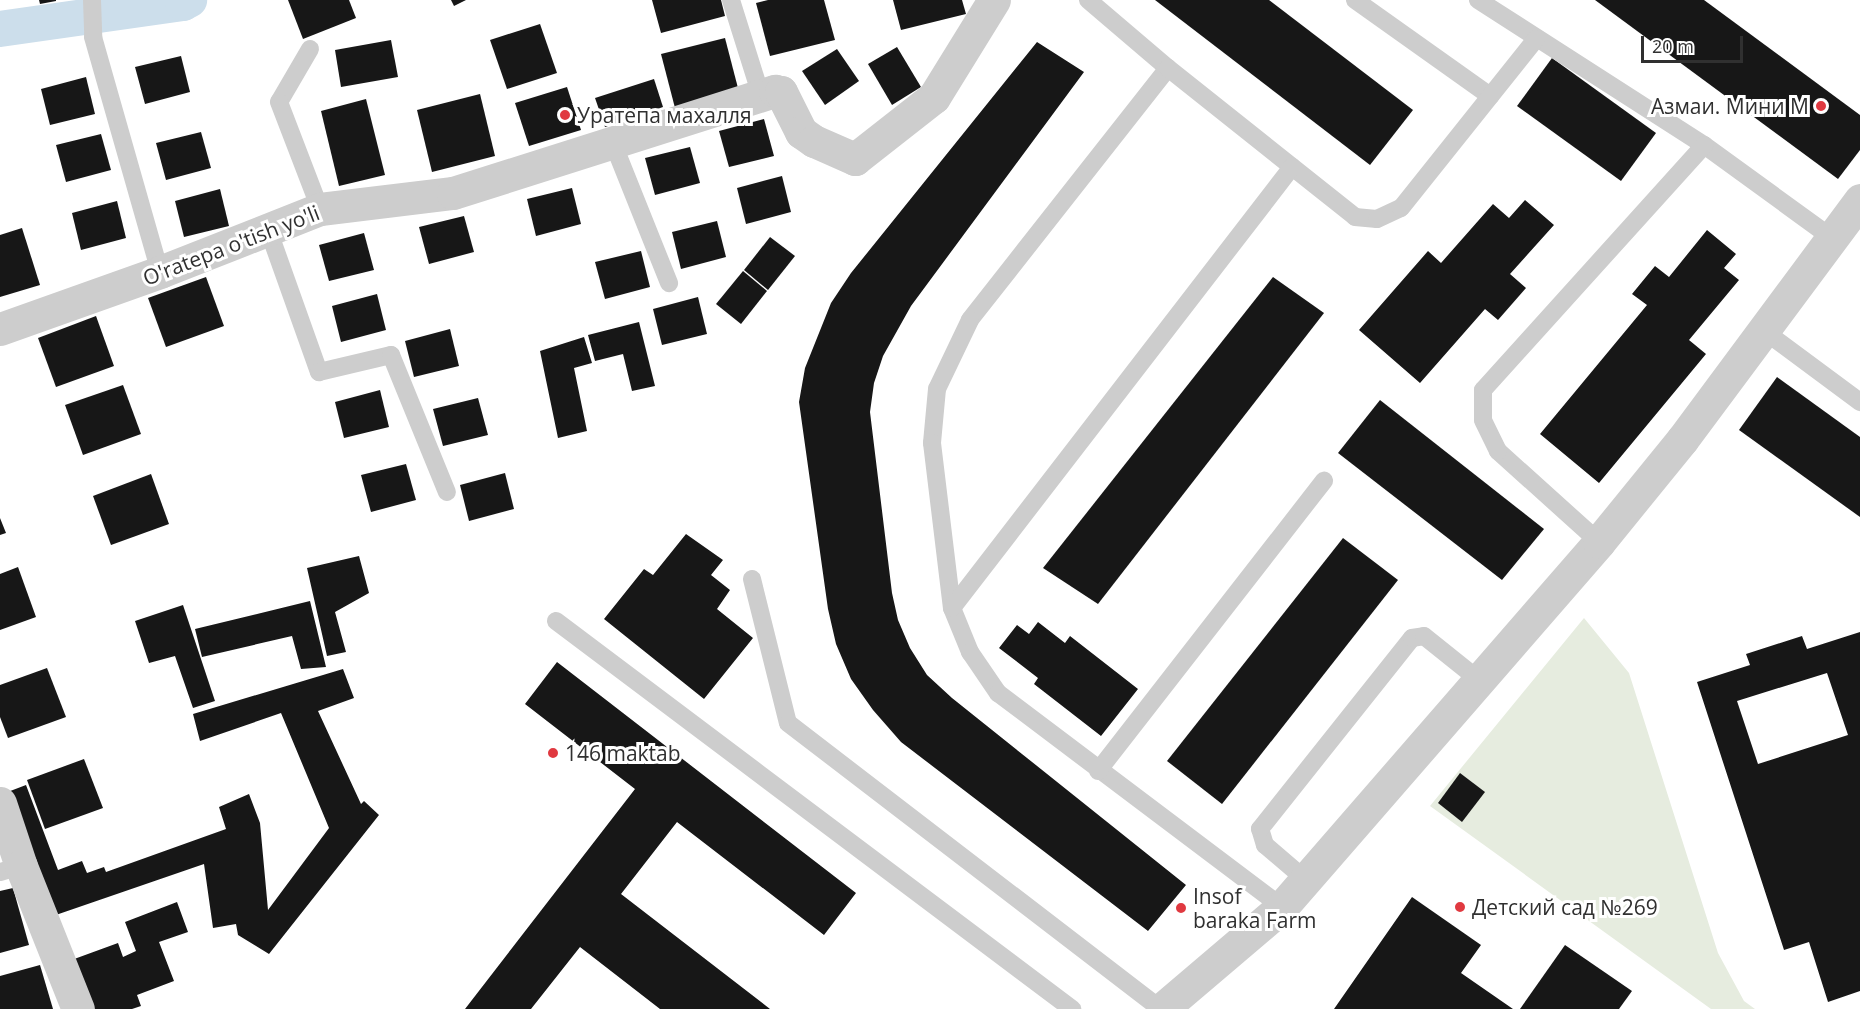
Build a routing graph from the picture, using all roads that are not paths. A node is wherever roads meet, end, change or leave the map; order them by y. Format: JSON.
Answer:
{"nodes":[{"id":1,"x":731,"y":0,"type":"edge"},
{"id":2,"x":994,"y":0,"type":"edge"},
{"id":3,"x":1088,"y":0,"type":"edge"},
{"id":4,"x":1355,"y":0,"type":"edge"},
{"id":5,"x":91,"y":1,"type":"edge"},
{"id":6,"x":1488,"y":3,"type":"edge"},
{"id":7,"x":1536,"y":39,"type":"junction"},
{"id":8,"x":310,"y":49,"type":"dead end"},
{"id":9,"x":1168,"y":68,"type":"junction"},
{"id":10,"x":761,"y":96,"type":"junction"},
{"id":11,"x":1490,"y":96,"type":"junction"},
{"id":12,"x":613,"y":144,"type":"junction"},
{"id":13,"x":1704,"y":145,"type":"junction"},
{"id":14,"x":1292,"y":167,"type":"junction"},
{"id":15,"x":1859,"y":203,"type":"edge"},
{"id":16,"x":320,"y":209,"type":"junction"},
{"id":17,"x":268,"y":229,"type":"junction"},
{"id":18,"x":1832,"y":238,"type":"junction"},
{"id":19,"x":160,"y":272,"type":"junction"},
{"id":20,"x":669,"y":283,"type":"dead end"},
{"id":21,"x":0,"y":329,"type":"edge"},
{"id":22,"x":1763,"y":330,"type":"junction"},
{"id":23,"x":1860,"y":402,"type":"edge"},
{"id":24,"x":1324,"y":481,"type":"dead end"},
{"id":25,"x":447,"y":492,"type":"dead end"},
{"id":26,"x":1599,"y":542,"type":"junction"},
{"id":27,"x":752,"y":579,"type":"dead end"},
{"id":28,"x":952,"y":608,"type":"junction"},
{"id":29,"x":556,"y":621,"type":"dead end"},
{"id":30,"x":1479,"y":680,"type":"junction"},
{"id":31,"x":1098,"y":771,"type":"junction"},
{"id":32,"x":0,"y":803,"type":"edge"},
{"id":33,"x":10,"y":869,"type":"edge"},
{"id":34,"x":1306,"y":880,"type":"junction"},
{"id":35,"x":1282,"y":907,"type":"junction"},
{"id":36,"x":78,"y":1009,"type":"edge"},
{"id":37,"x":1072,"y":1009,"type":"edge"},
{"id":38,"x":1161,"y":1009,"type":"edge"}],
"edges":[{"from":1,"to":10,"type":"lane"},
{"from":2,"to":10,"type":"street","name":"O'ratepa o'tish yo'li"},
{"from":3,"to":9,"type":"lane"},
{"from":4,"to":11,"type":"lane"},
{"from":5,"to":19,"type":"lane"},
{"from":6,"to":7,"type":"lane"},
{"from":7,"to":11,"type":"lane"},
{"from":7,"to":13,"type":"lane"},
{"from":8,"to":16,"type":"lane"},
{"from":9,"to":14,"type":"lane"},
{"from":9,"to":28,"type":"lane"},
{"from":10,"to":12,"type":"street","name":"O'ratepa o'tish yo'li"},
{"from":11,"to":14,"type":"lane"},
{"from":12,"to":16,"type":"street","name":"O'ratepa o'tish yo'li"},
{"from":12,"to":20,"type":"lane"},
{"from":13,"to":18,"type":"lane"},
{"from":13,"to":26,"type":"lane"},
{"from":14,"to":28,"type":"lane"},
{"from":15,"to":18,"type":"street"},
{"from":16,"to":17,"type":"street","name":"O'ratepa o'tish yo'li"},
{"from":17,"to":19,"type":"street","name":"O'ratepa o'tish yo'li"},
{"from":17,"to":25,"type":"lane"},
{"from":18,"to":22,"type":"street"},
{"from":19,"to":21,"type":"street","name":"O'ratepa o'tish yo'li"},
{"from":22,"to":23,"type":"lane"},
{"from":22,"to":26,"type":"street"},
{"from":24,"to":31,"type":"lane"},
{"from":26,"to":30,"type":"street"},
{"from":27,"to":38,"type":"lane"},
{"from":28,"to":31,"type":"lane"},
{"from":29,"to":37,"type":"lane"},
{"from":30,"to":34,"type":"street"},
{"from":30,"to":34,"type":"lane"},
{"from":31,"to":35,"type":"lane"},
{"from":32,"to":33,"type":"street"},
{"from":33,"to":36,"type":"street"},
{"from":34,"to":35,"type":"street"},
{"from":35,"to":38,"type":"street"}]}
